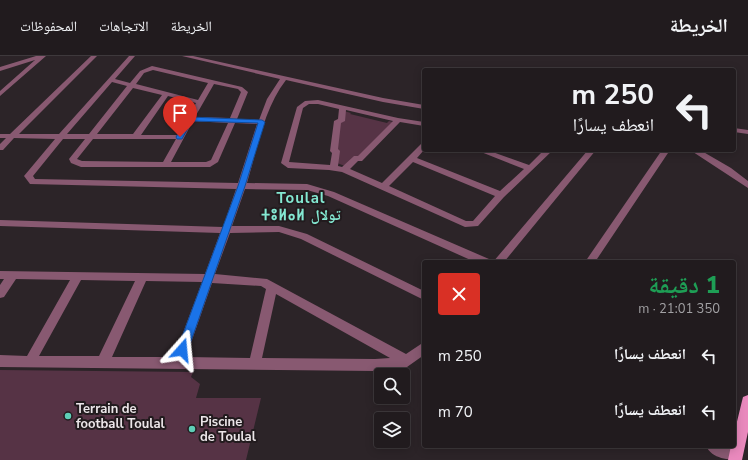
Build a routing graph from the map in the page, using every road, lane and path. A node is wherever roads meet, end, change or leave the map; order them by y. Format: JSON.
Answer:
{"nodes":[{"id":1,"x":42,"y":56,"type":"edge"},
{"id":2,"x":88,"y":56,"type":"edge"},
{"id":3,"x":94,"y":56,"type":"edge"},
{"id":4,"x":132,"y":56,"type":"edge"},
{"id":5,"x":185,"y":56,"type":"edge"},
{"id":6,"x":0,"y":69,"type":"edge"},
{"id":7,"x":284,"y":78,"type":"junction"},
{"id":8,"x":110,"y":80,"type":"junction"},
{"id":9,"x":212,"y":81,"type":"junction"},
{"id":10,"x":131,"y":86,"type":"junction"},
{"id":11,"x":3,"y":89,"type":"edge"},
{"id":12,"x":0,"y":94,"type":"edge"},
{"id":13,"x":166,"y":94,"type":"junction"},
{"id":14,"x":200,"y":102,"type":"junction"},
{"id":15,"x":422,"y":106,"type":"edge"},
{"id":16,"x":342,"y":108,"type":"junction"},
{"id":17,"x":190,"y":119,"type":"junction"},
{"id":18,"x":398,"y":120,"type":"junction"},
{"id":19,"x":232,"y":121,"type":"junction"},
{"id":20,"x":262,"y":122,"type":"junction"},
{"id":21,"x":422,"y":124,"type":"edge"},
{"id":22,"x":736,"y":130,"type":"edge"},
{"id":23,"x":748,"y":132,"type":"edge"},
{"id":24,"x":61,"y":136,"type":"junction"},
{"id":25,"x":91,"y":136,"type":"junction"},
{"id":26,"x":136,"y":136,"type":"junction"},
{"id":27,"x":4,"y":137,"type":"edge"},
{"id":28,"x":180,"y":137,"type":"junction"},
{"id":29,"x":0,"y":148,"type":"edge"},
{"id":30,"x":422,"y":148,"type":"edge"},
{"id":31,"x":486,"y":152,"type":"edge"},
{"id":32,"x":547,"y":152,"type":"edge"},
{"id":33,"x":590,"y":152,"type":"edge"},
{"id":34,"x":665,"y":152,"type":"edge"},
{"id":35,"x":697,"y":152,"type":"edge"},
{"id":36,"x":412,"y":159,"type":"junction"},
{"id":37,"x":165,"y":165,"type":"junction"},
{"id":38,"x":334,"y":168,"type":"junction"},
{"id":39,"x":530,"y":168,"type":"junction"},
{"id":40,"x":344,"y":170,"type":"junction"},
{"id":41,"x":748,"y":185,"type":"edge"},
{"id":42,"x":242,"y":186,"type":"junction"},
{"id":43,"x":382,"y":188,"type":"junction"},
{"id":44,"x":501,"y":195,"type":"junction"},
{"id":45,"x":0,"y":223,"type":"edge"},
{"id":46,"x":225,"y":230,"type":"junction"},
{"id":47,"x":480,"y":260,"type":"edge"},
{"id":48,"x":500,"y":260,"type":"edge"},
{"id":49,"x":591,"y":260,"type":"edge"},
{"id":50,"x":0,"y":275,"type":"edge"},
{"id":51,"x":13,"y":275,"type":"junction"},
{"id":52,"x":78,"y":276,"type":"junction"},
{"id":53,"x":142,"y":278,"type":"junction"},
{"id":54,"x":208,"y":278,"type":"junction"},
{"id":55,"x":272,"y":286,"type":"junction"},
{"id":56,"x":0,"y":294,"type":"edge"},
{"id":57,"x":422,"y":295,"type":"edge"},
{"id":58,"x":422,"y":349,"type":"edge"},
{"id":59,"x":0,"y":361,"type":"edge"},
{"id":60,"x":407,"y":361,"type":"junction"},
{"id":61,"x":30,"y":362,"type":"junction"},
{"id":62,"x":103,"y":362,"type":"junction"},
{"id":63,"x":178,"y":362,"type":"junction"},
{"id":64,"x":255,"y":363,"type":"junction"},
{"id":65,"x":748,"y":401,"type":"edge"},
{"id":66,"x":720,"y":448,"type":"edge"},
{"id":67,"x":739,"y":454,"type":"edge"}],
"edges":[{"from":1,"to":6,"type":"street"},
{"from":1,"to":11,"type":"street"},
{"from":2,"to":27,"type":"street"},
{"from":3,"to":27,"type":"street"},
{"from":4,"to":8,"type":"street"},
{"from":5,"to":7,"type":"street"},
{"from":7,"to":15,"type":"street"},
{"from":7,"to":20,"type":"street"},
{"from":8,"to":10,"type":"street"},
{"from":8,"to":24,"type":"street"},
{"from":9,"to":10,"type":"street"},
{"from":9,"to":14,"type":"street"},
{"from":9,"to":19,"type":"street"},
{"from":10,"to":13,"type":"street"},
{"from":10,"to":25,"type":"street"},
{"from":11,"to":12,"type":"street"},
{"from":13,"to":14,"type":"street"},
{"from":13,"to":26,"type":"street"},
{"from":14,"to":17,"type":"street"},
{"from":16,"to":18,"type":"street"},
{"from":16,"to":38,"type":"street"},
{"from":16,"to":38,"type":"street"},
{"from":17,"to":19,"type":"street"},
{"from":17,"to":28,"type":"street"},
{"from":18,"to":21,"type":"street"},
{"from":18,"to":40,"type":"street"},
{"from":19,"to":20,"type":"street"},
{"from":19,"to":37,"type":"street"},
{"from":20,"to":42,"type":"street"},
{"from":22,"to":23,"type":"street"},
{"from":24,"to":25,"type":"street"},
{"from":24,"to":27,"type":"street"},
{"from":24,"to":42,"type":"street"},
{"from":25,"to":26,"type":"street"},
{"from":25,"to":37,"type":"street"},
{"from":26,"to":28,"type":"street"},
{"from":27,"to":29,"type":"street"},
{"from":28,"to":37,"type":"street"},
{"from":30,"to":36,"type":"street"},
{"from":31,"to":39,"type":"street"},
{"from":32,"to":39,"type":"street"},
{"from":33,"to":48,"type":"street"},
{"from":34,"to":49,"type":"street"},
{"from":35,"to":41,"type":"street"},
{"from":36,"to":43,"type":"street"},
{"from":36,"to":44,"type":"street"},
{"from":38,"to":40,"type":"street"},
{"from":39,"to":44,"type":"street"},
{"from":40,"to":43,"type":"street"},
{"from":42,"to":46,"type":"street"},
{"from":42,"to":47,"type":"street"},
{"from":43,"to":44,"type":"street"},
{"from":45,"to":46,"type":"street"},
{"from":46,"to":54,"type":"street"},
{"from":46,"to":57,"type":"street"},
{"from":50,"to":51,"type":"street"},
{"from":51,"to":52,"type":"street"},
{"from":51,"to":56,"type":"street"},
{"from":52,"to":53,"type":"street"},
{"from":52,"to":61,"type":"street"},
{"from":53,"to":54,"type":"street"},
{"from":53,"to":62,"type":"street"},
{"from":54,"to":55,"type":"street"},
{"from":54,"to":63,"type":"street"},
{"from":55,"to":60,"type":"street"},
{"from":55,"to":64,"type":"street"},
{"from":58,"to":60,"type":"street"},
{"from":59,"to":61,"type":"street"},
{"from":60,"to":64,"type":"street"},
{"from":61,"to":62,"type":"street"},
{"from":62,"to":63,"type":"street"},
{"from":63,"to":64,"type":"street"},
{"from":65,"to":67,"type":"main road"},
{"from":66,"to":67,"type":"street"}]}
